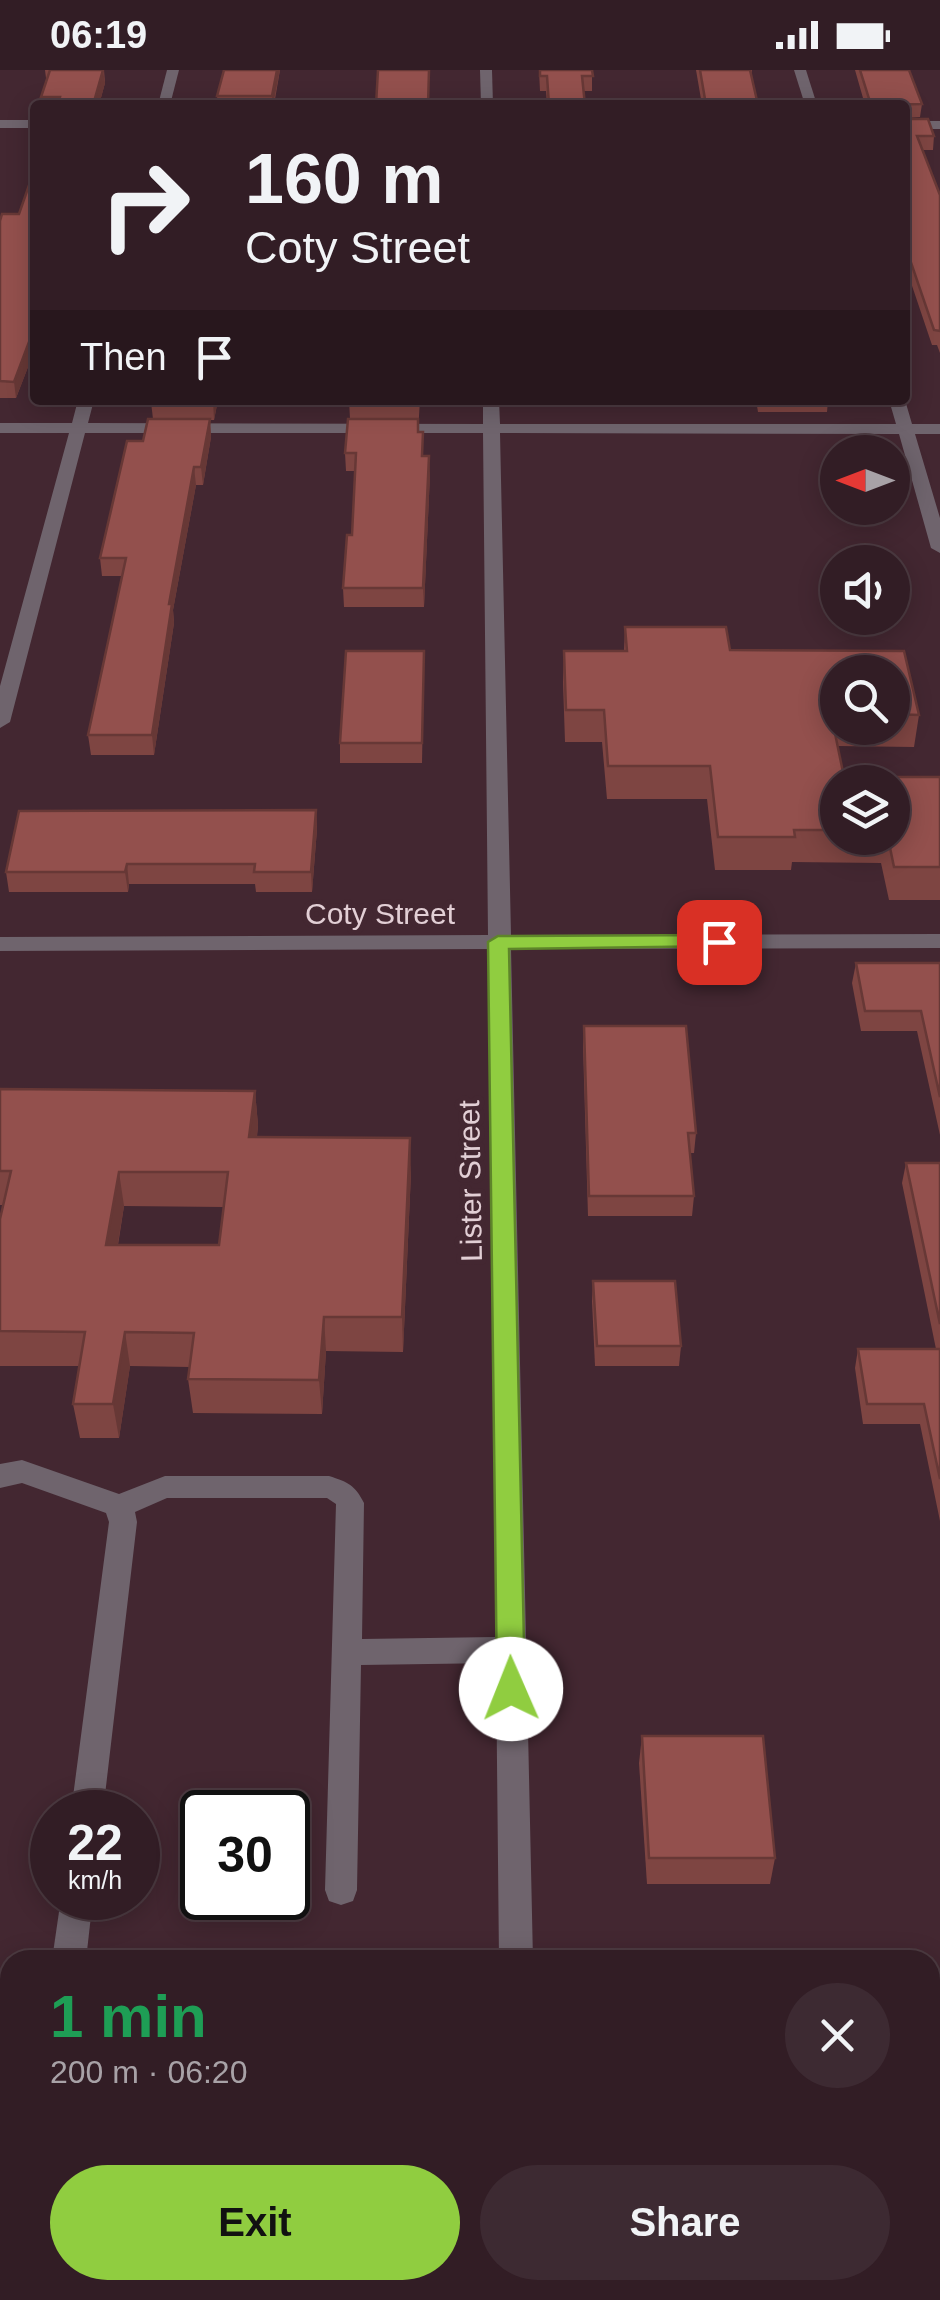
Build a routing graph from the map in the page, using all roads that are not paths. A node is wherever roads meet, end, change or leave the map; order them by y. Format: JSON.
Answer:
{"nodes":[{"id":1,"x":173,"y":70,"type":"edge"},
{"id":2,"x":486,"y":70,"type":"edge"},
{"id":3,"x":800,"y":70,"type":"edge"},
{"id":4,"x":165,"y":100,"type":"edge"},
{"id":5,"x":487,"y":100,"type":"edge"},
{"id":6,"x":809,"y":100,"type":"edge"},
{"id":7,"x":0,"y":124,"type":"edge"},
{"id":8,"x":30,"y":124,"type":"edge"},
{"id":9,"x":910,"y":125,"type":"edge"},
{"id":10,"x":940,"y":125,"type":"edge"},
{"id":11,"x":85,"y":405,"type":"edge"},
{"id":12,"x":491,"y":405,"type":"edge"},
{"id":13,"x":898,"y":405,"type":"edge"},
{"id":14,"x":0,"y":428,"type":"edge"},
{"id":15,"x":78,"y":428,"type":"junction"},
{"id":16,"x":491,"y":429,"type":"junction"},
{"id":17,"x":905,"y":430,"type":"junction"},
{"id":18,"x":940,"y":430,"type":"edge"},
{"id":19,"x":940,"y":548,"type":"edge"},
{"id":20,"x":0,"y":722,"type":"edge"},
{"id":21,"x":940,"y":941,"type":"edge"},
{"id":22,"x":498,"y":942,"type":"junction"},
{"id":23,"x":0,"y":944,"type":"edge"},
{"id":24,"x":0,"y":1476,"type":"edge"},
{"id":25,"x":121,"y":1514,"type":"junction"},
{"id":26,"x":510,"y":1650,"type":"junction"},
{"id":27,"x":346,"y":1652,"type":"junction"},
{"id":28,"x":90,"y":1790,"type":"edge"},
{"id":29,"x":341,"y":1890,"type":"dead end"},
{"id":30,"x":74,"y":1920,"type":"edge"},
{"id":31,"x":70,"y":1950,"type":"edge"},
{"id":32,"x":516,"y":1950,"type":"edge"}],
"edges":[{"from":1,"to":4,"type":"street"},
{"from":2,"to":5,"type":"street"},
{"from":3,"to":6,"type":"street"},
{"from":7,"to":8,"type":"street"},
{"from":9,"to":10,"type":"street"},
{"from":11,"to":15,"type":"street"},
{"from":12,"to":16,"type":"street","name":"Lister Street"},
{"from":13,"to":17,"type":"street"},
{"from":14,"to":15,"type":"street"},
{"from":15,"to":16,"type":"street"},
{"from":15,"to":20,"type":"street"},
{"from":16,"to":17,"type":"street"},
{"from":16,"to":22,"type":"street","name":"Lister Street"},
{"from":17,"to":18,"type":"street"},
{"from":17,"to":19,"type":"street"},
{"from":21,"to":22,"type":"street","name":"Coty Street"},
{"from":22,"to":23,"type":"street","name":"Coty Street"},
{"from":22,"to":26,"type":"street","name":"Lister Street"},
{"from":24,"to":25,"type":"street"},
{"from":25,"to":27,"type":"street"},
{"from":25,"to":28,"type":"street"},
{"from":26,"to":27,"type":"street"},
{"from":26,"to":32,"type":"street","name":"Lister Street"},
{"from":27,"to":29,"type":"street"},
{"from":30,"to":31,"type":"street"}]}
